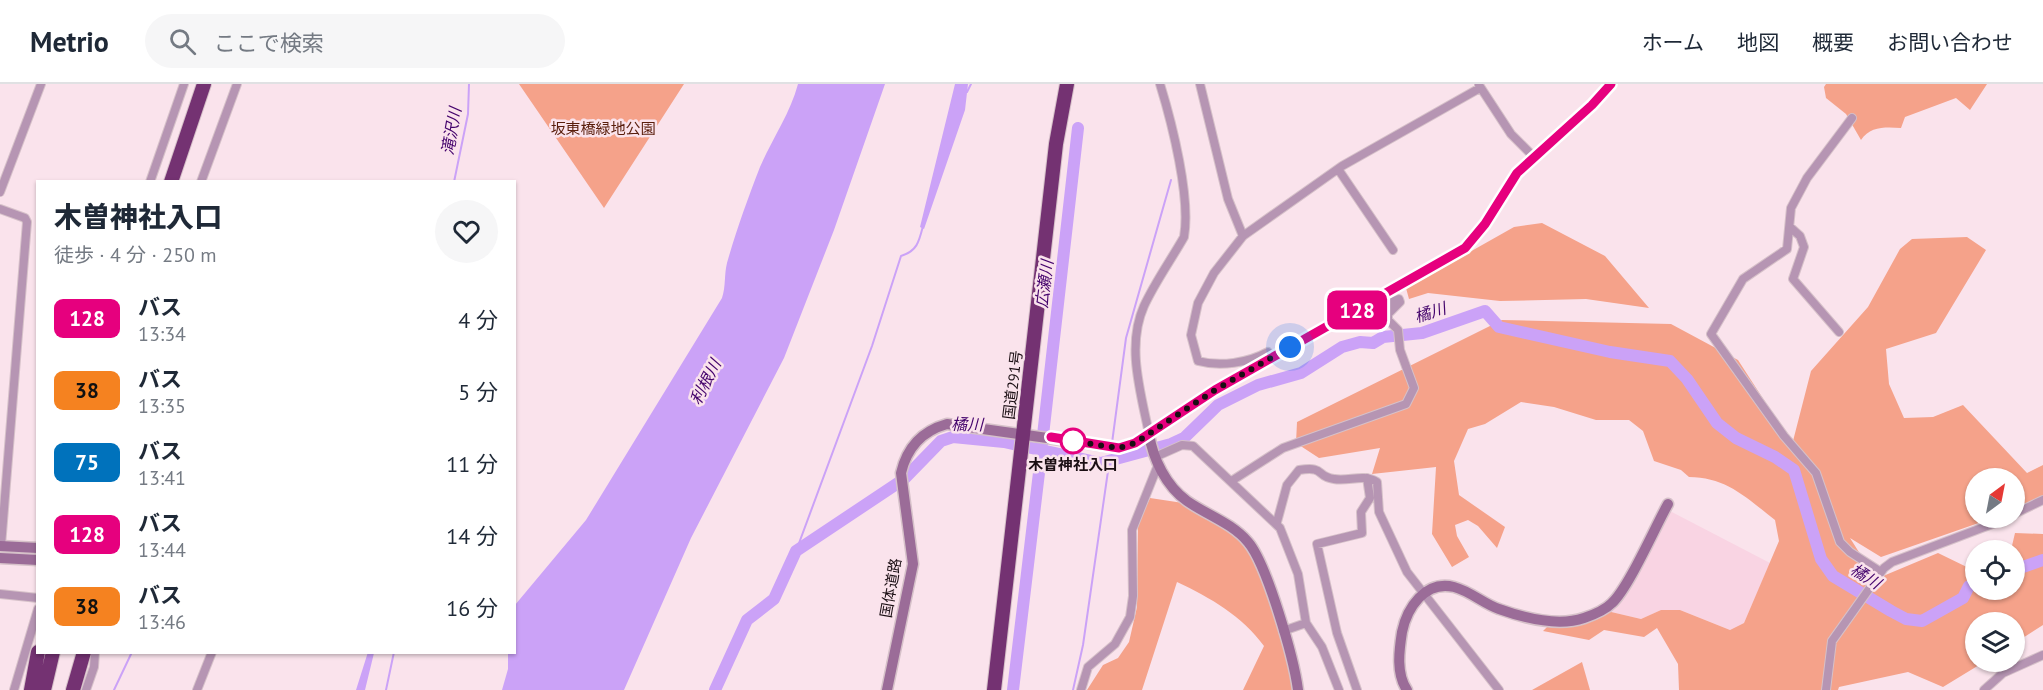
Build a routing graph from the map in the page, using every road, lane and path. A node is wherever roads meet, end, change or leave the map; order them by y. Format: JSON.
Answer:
{"nodes":[{"id":1,"x":41,"y":84,"type":"edge"},
{"id":2,"x":184,"y":84,"type":"edge"},
{"id":3,"x":204,"y":84,"type":"edge"},
{"id":4,"x":237,"y":84,"type":"edge"},
{"id":5,"x":1067,"y":84,"type":"edge"},
{"id":6,"x":1160,"y":84,"type":"edge"},
{"id":7,"x":1200,"y":84,"type":"edge"},
{"id":8,"x":1610,"y":85,"type":"edge"},
{"id":9,"x":1479,"y":86,"type":"edge"},
{"id":10,"x":1852,"y":118,"type":"dead end"},
{"id":11,"x":1534,"y":158,"type":"junction"},
{"id":12,"x":1338,"y":169,"type":"junction"},
{"id":13,"x":151,"y":180,"type":"edge"},
{"id":14,"x":173,"y":180,"type":"edge"},
{"id":15,"x":202,"y":180,"type":"edge"},
{"id":16,"x":0,"y":192,"type":"edge"},
{"id":17,"x":1,"y":208,"type":"edge"},
{"id":18,"x":1790,"y":227,"type":"junction"},
{"id":19,"x":1243,"y":236,"type":"junction"},
{"id":20,"x":1393,"y":250,"type":"dead end"},
{"id":21,"x":1364,"y":307,"type":"junction"},
{"id":22,"x":1839,"y":332,"type":"dead end"},
{"id":23,"x":1272,"y":357,"type":"junction"},
{"id":24,"x":1028,"y":437,"type":"junction"},
{"id":25,"x":1153,"y":451,"type":"junction"},
{"id":26,"x":1367,"y":478,"type":"junction"},
{"id":27,"x":1233,"y":480,"type":"junction"},
{"id":28,"x":2043,"y":500,"type":"edge"},
{"id":29,"x":1668,"y":504,"type":"dead end"},
{"id":30,"x":2025,"y":509,"type":"edge"},
{"id":31,"x":1276,"y":522,"type":"junction"},
{"id":32,"x":1982,"y":528,"type":"edge"},
{"id":33,"x":1,"y":546,"type":"edge"},
{"id":34,"x":36,"y":548,"type":"edge"},
{"id":35,"x":0,"y":558,"type":"edge"},
{"id":36,"x":36,"y":560,"type":"edge"},
{"id":37,"x":1881,"y":572,"type":"junction"},
{"id":38,"x":0,"y":594,"type":"edge"},
{"id":39,"x":1423,"y":594,"type":"junction"},
{"id":40,"x":36,"y":598,"type":"edge"},
{"id":41,"x":36,"y":616,"type":"edge"},
{"id":42,"x":1306,"y":623,"type":"junction"},
{"id":43,"x":1283,"y":631,"type":"junction"},
{"id":44,"x":38,"y":654,"type":"edge"},
{"id":45,"x":53,"y":654,"type":"edge"},
{"id":46,"x":83,"y":654,"type":"edge"},
{"id":47,"x":95,"y":654,"type":"edge"},
{"id":48,"x":211,"y":654,"type":"edge"},
{"id":49,"x":2043,"y":655,"type":"edge"},
{"id":50,"x":14,"y":690,"type":"edge"},
{"id":51,"x":31,"y":690,"type":"edge"},
{"id":52,"x":44,"y":690,"type":"edge"},
{"id":53,"x":73,"y":690,"type":"edge"},
{"id":54,"x":86,"y":690,"type":"edge"},
{"id":55,"x":197,"y":690,"type":"edge"},
{"id":56,"x":887,"y":690,"type":"edge"},
{"id":57,"x":994,"y":690,"type":"edge"},
{"id":58,"x":1081,"y":690,"type":"edge"},
{"id":59,"x":1298,"y":690,"type":"edge"},
{"id":60,"x":1339,"y":690,"type":"edge"},
{"id":61,"x":1357,"y":690,"type":"edge"},
{"id":62,"x":1407,"y":690,"type":"edge"},
{"id":63,"x":1499,"y":690,"type":"edge"},
{"id":64,"x":1826,"y":690,"type":"edge"},
{"id":65,"x":1984,"y":690,"type":"edge"}],
"edges":[{"from":1,"to":16,"type":"street"},
{"from":2,"to":13,"type":"street"},
{"from":3,"to":14,"type":"highway"},
{"from":4,"to":15,"type":"street"},
{"from":5,"to":24,"type":"highway","name":"国道291号"},
{"from":6,"to":25,"type":"street"},
{"from":7,"to":19,"type":"street"},
{"from":8,"to":11,"type":"street"},
{"from":9,"to":11,"type":"street"},
{"from":9,"to":12,"type":"street"},
{"from":10,"to":18,"type":"street"},
{"from":11,"to":21,"type":"street"},
{"from":12,"to":19,"type":"street"},
{"from":12,"to":20,"type":"street"},
{"from":17,"to":33,"type":"street"},
{"from":18,"to":22,"type":"street"},
{"from":18,"to":37,"type":"street"},
{"from":19,"to":23,"type":"street"},
{"from":21,"to":23,"type":"street"},
{"from":21,"to":27,"type":"street"},
{"from":23,"to":25,"type":"street"},
{"from":24,"to":25,"type":"street"},
{"from":24,"to":56,"type":"street","name":"国体道路"},
{"from":24,"to":57,"type":"highway","name":"国道291号"},
{"from":25,"to":27,"type":"street"},
{"from":25,"to":43,"type":"street"},
{"from":25,"to":58,"type":"street"},
{"from":26,"to":31,"type":"street"},
{"from":26,"to":39,"type":"street"},
{"from":26,"to":61,"type":"street"},
{"from":27,"to":31,"type":"street"},
{"from":28,"to":30,"type":"street"},
{"from":29,"to":39,"type":"street"},
{"from":31,"to":42,"type":"street"},
{"from":32,"to":37,"type":"street"},
{"from":33,"to":34,"type":"street"},
{"from":35,"to":36,"type":"street"},
{"from":37,"to":64,"type":"street"},
{"from":38,"to":40,"type":"street"},
{"from":39,"to":62,"type":"street"},
{"from":39,"to":63,"type":"street"},
{"from":41,"to":50,"type":"street"},
{"from":42,"to":43,"type":"street"},
{"from":42,"to":60,"type":"street"},
{"from":43,"to":59,"type":"street"},
{"from":44,"to":51,"type":"highway"},
{"from":45,"to":52,"type":"highway"},
{"from":46,"to":53,"type":"highway"},
{"from":47,"to":54,"type":"street"},
{"from":48,"to":55,"type":"street"},
{"from":49,"to":65,"type":"street"}]}
